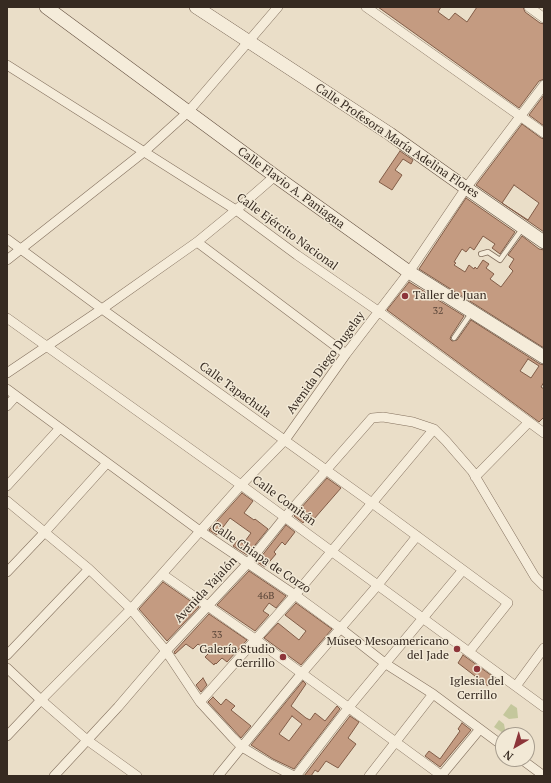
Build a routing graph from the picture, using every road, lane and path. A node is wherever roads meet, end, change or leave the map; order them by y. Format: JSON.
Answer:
{"nodes":[{"id":1,"x":46,"y":7,"type":"edge"},
{"id":2,"x":196,"y":7,"type":"edge"},
{"id":3,"x":278,"y":7,"type":"edge"},
{"id":4,"x":366,"y":7,"type":"edge"},
{"id":5,"x":529,"y":7,"type":"edge"},
{"id":6,"x":544,"y":18,"type":"edge"},
{"id":7,"x":249,"y":42,"type":"junction"},
{"id":8,"x":7,"y":65,"type":"edge"},
{"id":9,"x":544,"y":85,"type":"edge"},
{"id":10,"x":188,"y":112,"type":"junction"},
{"id":11,"x":520,"y":116,"type":"junction"},
{"id":12,"x":544,"y":132,"type":"edge"},
{"id":13,"x":145,"y":151,"type":"junction"},
{"id":14,"x":274,"y":176,"type":"junction"},
{"id":15,"x":466,"y":188,"type":"junction"},
{"id":16,"x":236,"y":210,"type":"junction"},
{"id":17,"x":523,"y":227,"type":"junction"},
{"id":18,"x":7,"y":239,"type":"edge"},
{"id":19,"x":197,"y":242,"type":"junction"},
{"id":20,"x":544,"y":242,"type":"edge"},
{"id":21,"x":21,"y":249,"type":"junction"},
{"id":22,"x":481,"y":254,"type":"dead end"},
{"id":23,"x":7,"y":260,"type":"edge"},
{"id":24,"x":409,"y":272,"type":"junction"},
{"id":25,"x":102,"y":309,"type":"junction"},
{"id":26,"x":378,"y":311,"type":"junction"},
{"id":27,"x":472,"y":312,"type":"junction"},
{"id":28,"x":7,"y":318,"type":"edge"},
{"id":29,"x":454,"y":338,"type":"dead end"},
{"id":30,"x":46,"y":347,"type":"junction"},
{"id":31,"x":346,"y":354,"type":"junction"},
{"id":32,"x":544,"y":357,"type":"edge"},
{"id":33,"x":7,"y":373,"type":"edge"},
{"id":34,"x":7,"y":389,"type":"edge"},
{"id":35,"x":16,"y":396,"type":"junction"},
{"id":36,"x":7,"y":406,"type":"edge"},
{"id":37,"x":544,"y":420,"type":"edge"},
{"id":38,"x":529,"y":422,"type":"junction"},
{"id":39,"x":60,"y":428,"type":"junction"},
{"id":40,"x":434,"y":429,"type":"junction"},
{"id":41,"x":541,"y":430,"type":"edge"},
{"id":42,"x":285,"y":440,"type":"junction"},
{"id":43,"x":107,"y":463,"type":"junction"},
{"id":44,"x":326,"y":470,"type":"junction"},
{"id":45,"x":475,"y":477,"type":"junction"},
{"id":46,"x":241,"y":485,"type":"junction"},
{"id":47,"x":7,"y":486,"type":"edge"},
{"id":48,"x":7,"y":501,"type":"edge"},
{"id":49,"x":372,"y":503,"type":"junction"},
{"id":50,"x":285,"y":517,"type":"junction"},
{"id":51,"x":200,"y":531,"type":"junction"},
{"id":52,"x":44,"y":533,"type":"junction"},
{"id":53,"x":417,"y":536,"type":"junction"},
{"id":54,"x":332,"y":551,"type":"junction"},
{"id":55,"x":248,"y":563,"type":"junction"},
{"id":56,"x":89,"y":569,"type":"junction"},
{"id":57,"x":462,"y":570,"type":"junction"},
{"id":58,"x":7,"y":572,"type":"edge"},
{"id":59,"x":162,"y":574,"type":"junction"},
{"id":60,"x":377,"y":586,"type":"junction"},
{"id":61,"x":544,"y":586,"type":"edge"},
{"id":62,"x":295,"y":595,"type":"junction"},
{"id":63,"x":208,"y":606,"type":"junction"},
{"id":64,"x":131,"y":608,"type":"junction"},
{"id":65,"x":422,"y":618,"type":"junction"},
{"id":66,"x":340,"y":628,"type":"junction"},
{"id":67,"x":255,"y":639,"type":"junction"},
{"id":68,"x":544,"y":648,"type":"edge"},
{"id":69,"x":166,"y":650,"type":"junction"},
{"id":70,"x":469,"y":652,"type":"junction"},
{"id":71,"x":7,"y":655,"type":"edge"},
{"id":72,"x":386,"y":664,"type":"junction"},
{"id":73,"x":7,"y":668,"type":"edge"},
{"id":74,"x":302,"y":673,"type":"junction"},
{"id":75,"x":516,"y":686,"type":"junction"},
{"id":76,"x":433,"y":694,"type":"junction"},
{"id":77,"x":41,"y":700,"type":"junction"},
{"id":78,"x":200,"y":702,"type":"junction"},
{"id":79,"x":544,"y":707,"type":"edge"},
{"id":80,"x":349,"y":708,"type":"junction"},
{"id":81,"x":480,"y":729,"type":"junction"},
{"id":82,"x":7,"y":736,"type":"edge"},
{"id":83,"x":87,"y":740,"type":"junction"},
{"id":84,"x":495,"y":740,"type":"edge"},
{"id":85,"x":396,"y":742,"type":"junction"},
{"id":86,"x":242,"y":747,"type":"junction"},
{"id":87,"x":531,"y":767,"type":"edge"},
{"id":88,"x":54,"y":776,"type":"edge"},
{"id":89,"x":137,"y":776,"type":"edge"},
{"id":90,"x":218,"y":776,"type":"edge"},
{"id":91,"x":295,"y":776,"type":"edge"},
{"id":92,"x":369,"y":776,"type":"edge"},
{"id":93,"x":441,"y":776,"type":"edge"},
{"id":94,"x":544,"y":776,"type":"edge"}],
"edges":[{"from":1,"to":10,"type":"street","name":"Calle Flavio A. Paniagua"},
{"from":2,"to":7,"type":"street","name":"Calle Profesora María Adelina Flores"},
{"from":3,"to":7,"type":"street"},
{"from":4,"to":11,"type":"street"},
{"from":5,"to":6,"type":"street"},
{"from":7,"to":10,"type":"street"},
{"from":7,"to":15,"type":"street","name":"Calle Profesora María Adelina Flores"},
{"from":8,"to":13,"type":"street","name":"Calle Ejército Nacional"},
{"from":9,"to":11,"type":"street","name":"Avenida Diego Dugelay"},
{"from":10,"to":13,"type":"street"},
{"from":10,"to":14,"type":"street","name":"Calle Flavio A. Paniagua"},
{"from":11,"to":12,"type":"street"},
{"from":11,"to":15,"type":"street","name":"Avenida Diego Dugelay"},
{"from":13,"to":16,"type":"street","name":"Calle Ejército Nacional"},
{"from":13,"to":21,"type":"street"},
{"from":14,"to":16,"type":"street"},
{"from":14,"to":24,"type":"street","name":"Calle Flavio A. Paniagua"},
{"from":15,"to":17,"type":"street","name":"Calle Profesora María Adelina Flores"},
{"from":15,"to":24,"type":"street","name":"Avenida Diego Dugelay"},
{"from":16,"to":19,"type":"street"},
{"from":16,"to":26,"type":"street","name":"Calle Ejército Nacional"},
{"from":17,"to":20,"type":"street","name":"Calle Profesora María Adelina Flores"},
{"from":17,"to":22,"type":"lane"},
{"from":18,"to":21,"type":"street","name":"Calle Tapachula"},
{"from":19,"to":25,"type":"street"},
{"from":19,"to":31,"type":"street"},
{"from":21,"to":23,"type":"street"},
{"from":21,"to":25,"type":"street","name":"Calle Tapachula"},
{"from":24,"to":26,"type":"street","name":"Avenida Diego Dugelay"},
{"from":24,"to":27,"type":"street","name":"Calle Flavio A. Paniagua"},
{"from":25,"to":30,"type":"street"},
{"from":25,"to":42,"type":"street","name":"Calle Tapachula"},
{"from":26,"to":31,"type":"street","name":"Avenida Diego Dugelay"},
{"from":26,"to":38,"type":"street","name":"Calle Ejército Nacional"},
{"from":27,"to":29,"type":"lane"},
{"from":27,"to":32,"type":"street","name":"Calle Flavio A. Paniagua"},
{"from":28,"to":30,"type":"street","name":"Calle Comitán"},
{"from":30,"to":33,"type":"street"},
{"from":30,"to":46,"type":"street","name":"Calle Comitán"},
{"from":31,"to":42,"type":"street","name":"Avenida Diego Dugelay"},
{"from":34,"to":35,"type":"street","name":"Calle Chiapa de Corzo"},
{"from":35,"to":36,"type":"street"},
{"from":35,"to":39,"type":"street","name":"Calle Chiapa de Corzo"},
{"from":37,"to":41,"type":"street"},
{"from":38,"to":41,"type":"street","name":"Calle Ejército Nacional"},
{"from":38,"to":45,"type":"street"},
{"from":39,"to":43,"type":"street","name":"Calle Chiapa de Corzo"},
{"from":39,"to":47,"type":"street"},
{"from":40,"to":44,"type":"street","name":"Avenida Yajalón"},
{"from":40,"to":45,"type":"street"},
{"from":40,"to":49,"type":"street"},
{"from":42,"to":44,"type":"street","name":"Calle Tapachula"},
{"from":42,"to":46,"type":"street","name":"Avenida Diego Dugelay"},
{"from":43,"to":51,"type":"street","name":"Calle Chiapa de Corzo"},
{"from":43,"to":52,"type":"street"},
{"from":44,"to":49,"type":"street","name":"Calle Tapachula"},
{"from":44,"to":50,"type":"street","name":"Avenida Yajalón"},
{"from":45,"to":61,"type":"street"},
{"from":46,"to":50,"type":"street","name":"Calle Comitán"},
{"from":46,"to":51,"type":"street","name":"Avenida Diego Dugelay"},
{"from":48,"to":52,"type":"street"},
{"from":49,"to":53,"type":"street","name":"Calle Tapachula"},
{"from":49,"to":54,"type":"street"},
{"from":50,"to":54,"type":"street","name":"Calle Comitán"},
{"from":50,"to":55,"type":"street","name":"Avenida Yajalón"},
{"from":51,"to":55,"type":"street","name":"Calle Chiapa de Corzo"},
{"from":51,"to":59,"type":"street","name":"Avenida Diego Dugelay"},
{"from":52,"to":56,"type":"street"},
{"from":52,"to":58,"type":"street"},
{"from":53,"to":57,"type":"street","name":"Calle Tapachula"},
{"from":53,"to":60,"type":"street"},
{"from":54,"to":60,"type":"street","name":"Calle Comitán"},
{"from":54,"to":62,"type":"street"},
{"from":55,"to":62,"type":"street","name":"Calle Chiapa de Corzo"},
{"from":55,"to":63,"type":"street","name":"Avenida Yajalón"},
{"from":56,"to":64,"type":"street"},
{"from":56,"to":71,"type":"street"},
{"from":57,"to":65,"type":"street"},
{"from":57,"to":70,"type":"street","name":"Calle Tapachula"},
{"from":59,"to":63,"type":"street"},
{"from":59,"to":64,"type":"street","name":"Avenida Diego Dugelay"},
{"from":60,"to":65,"type":"street","name":"Calle Comitán"},
{"from":60,"to":66,"type":"street"},
{"from":62,"to":66,"type":"street","name":"Calle Chiapa de Corzo"},
{"from":62,"to":67,"type":"street"},
{"from":63,"to":67,"type":"street"},
{"from":63,"to":69,"type":"street","name":"Avenida Yajalón"},
{"from":64,"to":69,"type":"street"},
{"from":64,"to":77,"type":"street","name":"Avenida Diego Dugelay"},
{"from":65,"to":70,"type":"street","name":"Calle Comitán"},
{"from":65,"to":72,"type":"street"},
{"from":66,"to":72,"type":"street","name":"Calle Chiapa de Corzo"},
{"from":66,"to":74,"type":"street"},
{"from":67,"to":74,"type":"street"},
{"from":67,"to":78,"type":"street"},
{"from":68,"to":75,"type":"street"},
{"from":69,"to":78,"type":"street"},
{"from":69,"to":83,"type":"street","name":"Avenida Yajalón"},
{"from":70,"to":75,"type":"street","name":"Calle Comitán"},
{"from":72,"to":76,"type":"street","name":"Calle Chiapa de Corzo"},
{"from":72,"to":80,"type":"street"},
{"from":73,"to":77,"type":"street"},
{"from":74,"to":80,"type":"street"},
{"from":74,"to":86,"type":"street"},
{"from":75,"to":79,"type":"street","name":"Calle Comitán"},
{"from":76,"to":81,"type":"street","name":"Calle Chiapa de Corzo"},
{"from":76,"to":85,"type":"street"},
{"from":77,"to":82,"type":"street","name":"Avenida Diego Dugelay"},
{"from":77,"to":83,"type":"street"},
{"from":78,"to":86,"type":"street"},
{"from":80,"to":85,"type":"street"},
{"from":80,"to":91,"type":"street"},
{"from":81,"to":84,"type":"street","name":"Calle Chiapa de Corzo"},
{"from":81,"to":93,"type":"street"},
{"from":83,"to":88,"type":"street","name":"Avenida Yajalón"},
{"from":83,"to":89,"type":"street"},
{"from":85,"to":92,"type":"street"},
{"from":85,"to":93,"type":"street"},
{"from":86,"to":90,"type":"street"},
{"from":86,"to":91,"type":"street"},
{"from":87,"to":94,"type":"street"}]}
